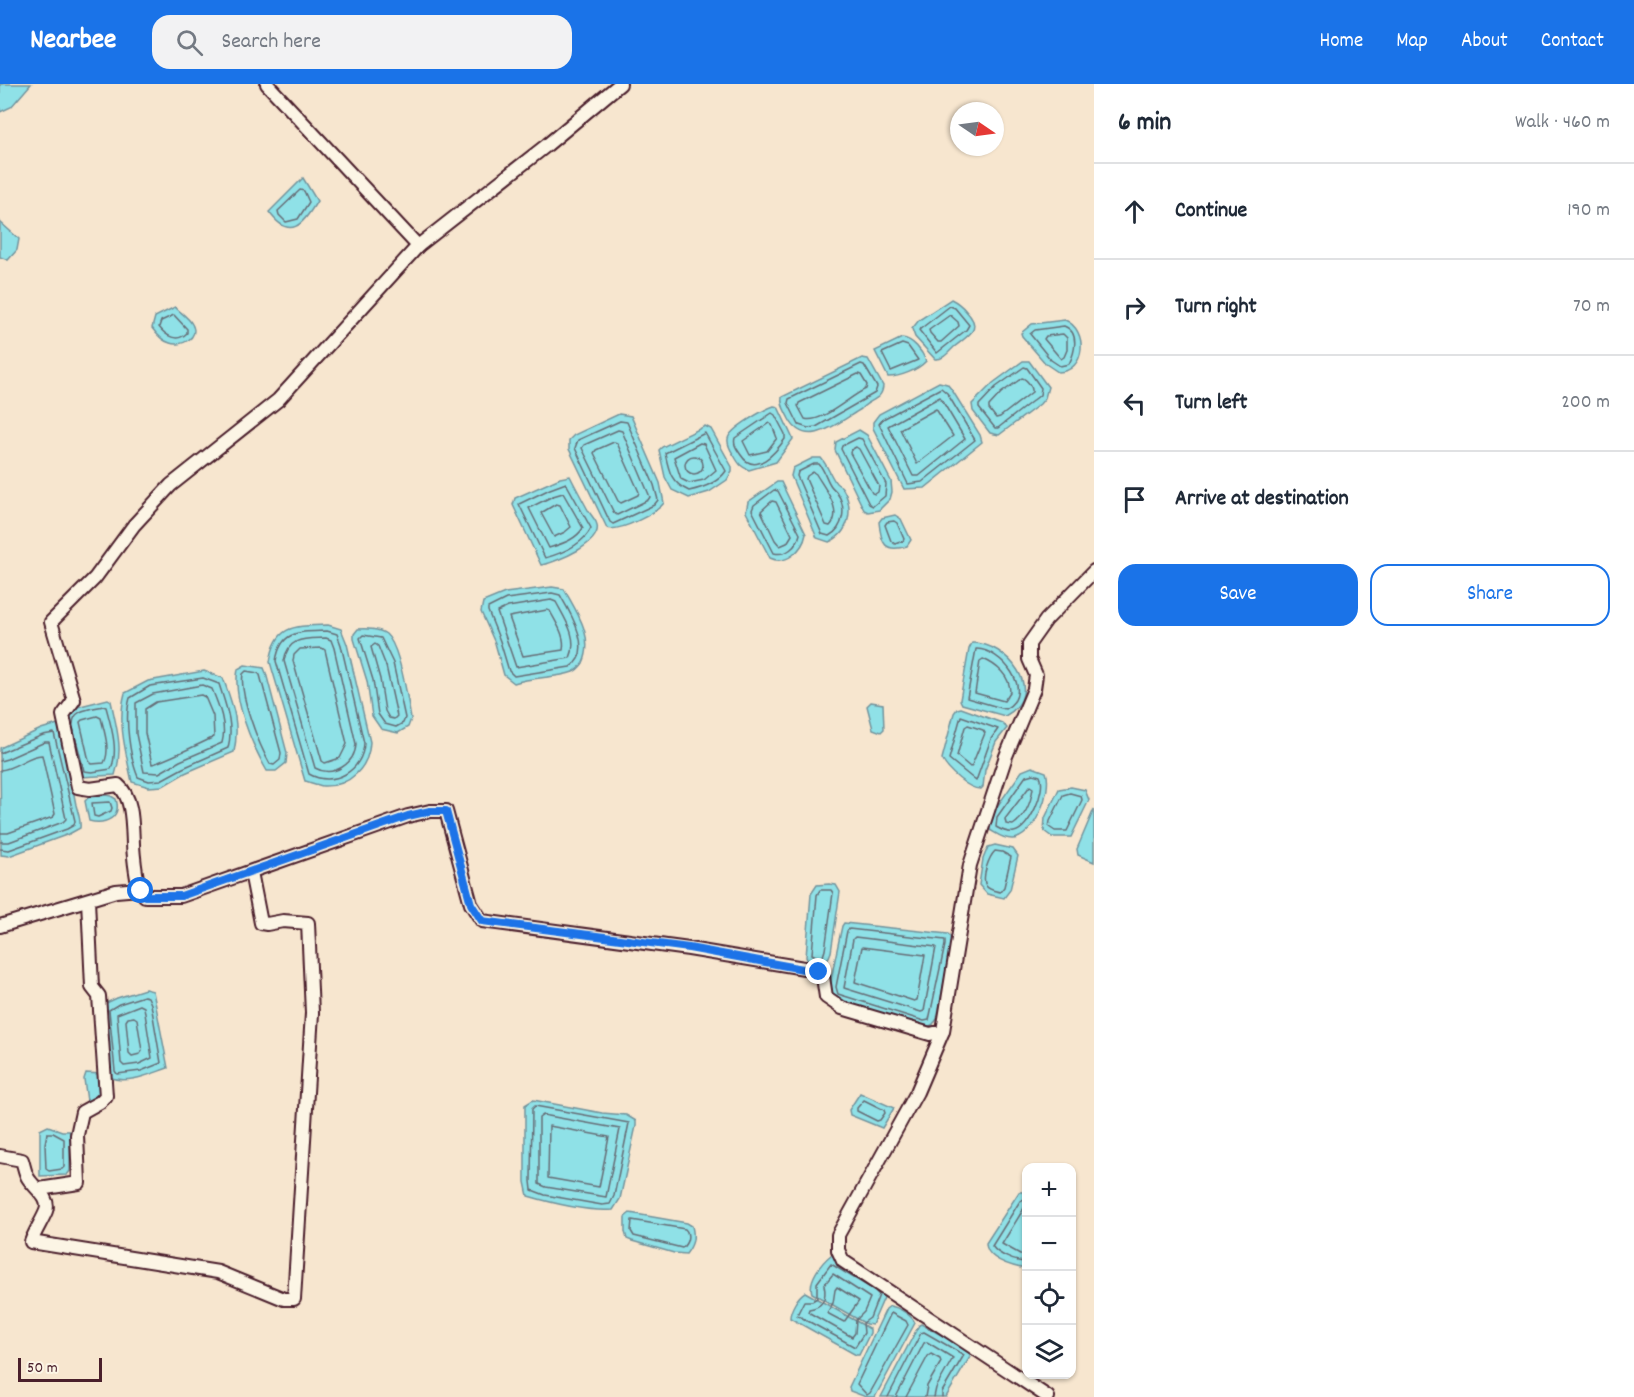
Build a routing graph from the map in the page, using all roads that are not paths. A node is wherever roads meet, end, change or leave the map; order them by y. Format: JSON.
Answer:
{"nodes":[{"id":1,"x":267,"y":84,"type":"edge"},
{"id":2,"x":620,"y":84,"type":"edge"},
{"id":3,"x":418,"y":246,"type":"junction"},
{"id":4,"x":1094,"y":571,"type":"edge"},
{"id":5,"x":251,"y":872,"type":"junction"},
{"id":6,"x":139,"y":889,"type":"junction"},
{"id":7,"x":88,"y":900,"type":"junction"},
{"id":8,"x":0,"y":926,"type":"edge"},
{"id":9,"x":943,"y":1031,"type":"junction"},
{"id":10,"x":0,"y":1156,"type":"edge"},
{"id":11,"x":39,"y":1189,"type":"junction"},
{"id":12,"x":1048,"y":1397,"type":"edge"}],
"edges":[{"from":1,"to":3,"type":"street"},
{"from":2,"to":3,"type":"street"},
{"from":3,"to":6,"type":"street"},
{"from":4,"to":9,"type":"street"},
{"from":5,"to":6,"type":"street"},
{"from":5,"to":9,"type":"street"},
{"from":5,"to":11,"type":"street"},
{"from":6,"to":7,"type":"street"},
{"from":7,"to":8,"type":"street"},
{"from":7,"to":11,"type":"street"},
{"from":9,"to":12,"type":"street"},
{"from":10,"to":11,"type":"street"}]}
